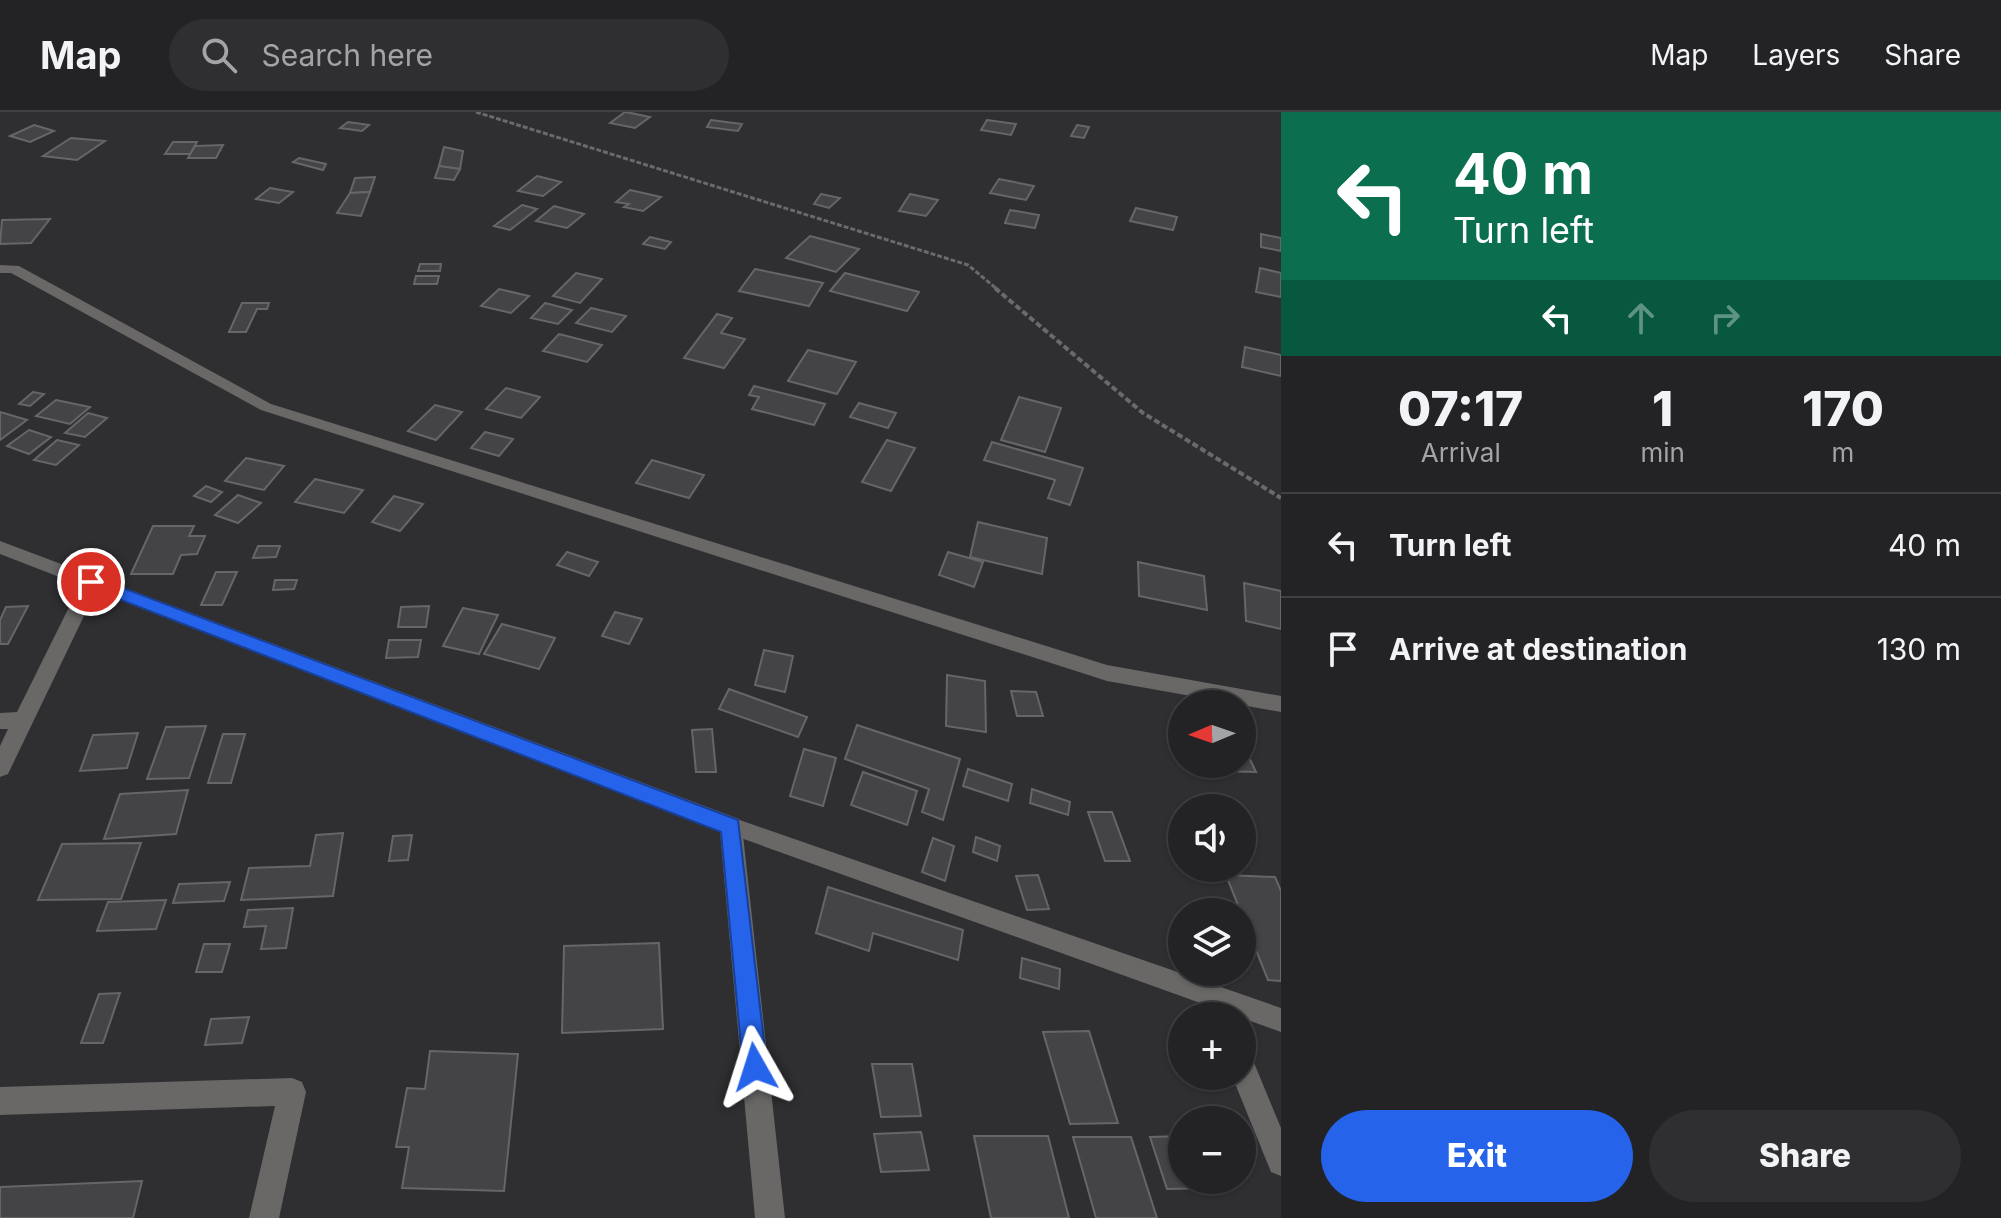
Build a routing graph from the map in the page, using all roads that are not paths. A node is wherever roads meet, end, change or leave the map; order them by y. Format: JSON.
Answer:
{"nodes":[{"id":1,"x":0,"y":269,"type":"edge"},
{"id":2,"x":0,"y":547,"type":"edge"},
{"id":3,"x":91,"y":582,"type":"junction"},
{"id":4,"x":1281,"y":704,"type":"edge"},
{"id":5,"x":22,"y":720,"type":"junction"},
{"id":6,"x":0,"y":721,"type":"edge"},
{"id":7,"x":0,"y":768,"type":"edge"},
{"id":8,"x":731,"y":826,"type":"junction"},
{"id":9,"x":1206,"y":1002,"type":"edge"},
{"id":10,"x":1256,"y":1015,"type":"edge"},
{"id":11,"x":1281,"y":1020,"type":"edge"},
{"id":12,"x":1251,"y":1090,"type":"edge"},
{"id":13,"x":0,"y":1101,"type":"edge"},
{"id":14,"x":1281,"y":1162,"type":"edge"},
{"id":15,"x":264,"y":1218,"type":"edge"},
{"id":16,"x":770,"y":1218,"type":"edge"}],
"edges":[{"from":1,"to":4,"type":"street"},
{"from":2,"to":3,"type":"street"},
{"from":3,"to":5,"type":"street"},
{"from":3,"to":8,"type":"street"},
{"from":5,"to":6,"type":"street"},
{"from":5,"to":7,"type":"street"},
{"from":8,"to":9,"type":"lane"},
{"from":8,"to":16,"type":"street"},
{"from":10,"to":11,"type":"lane"},
{"from":12,"to":14,"type":"street"},
{"from":13,"to":15,"type":"street"}]}
